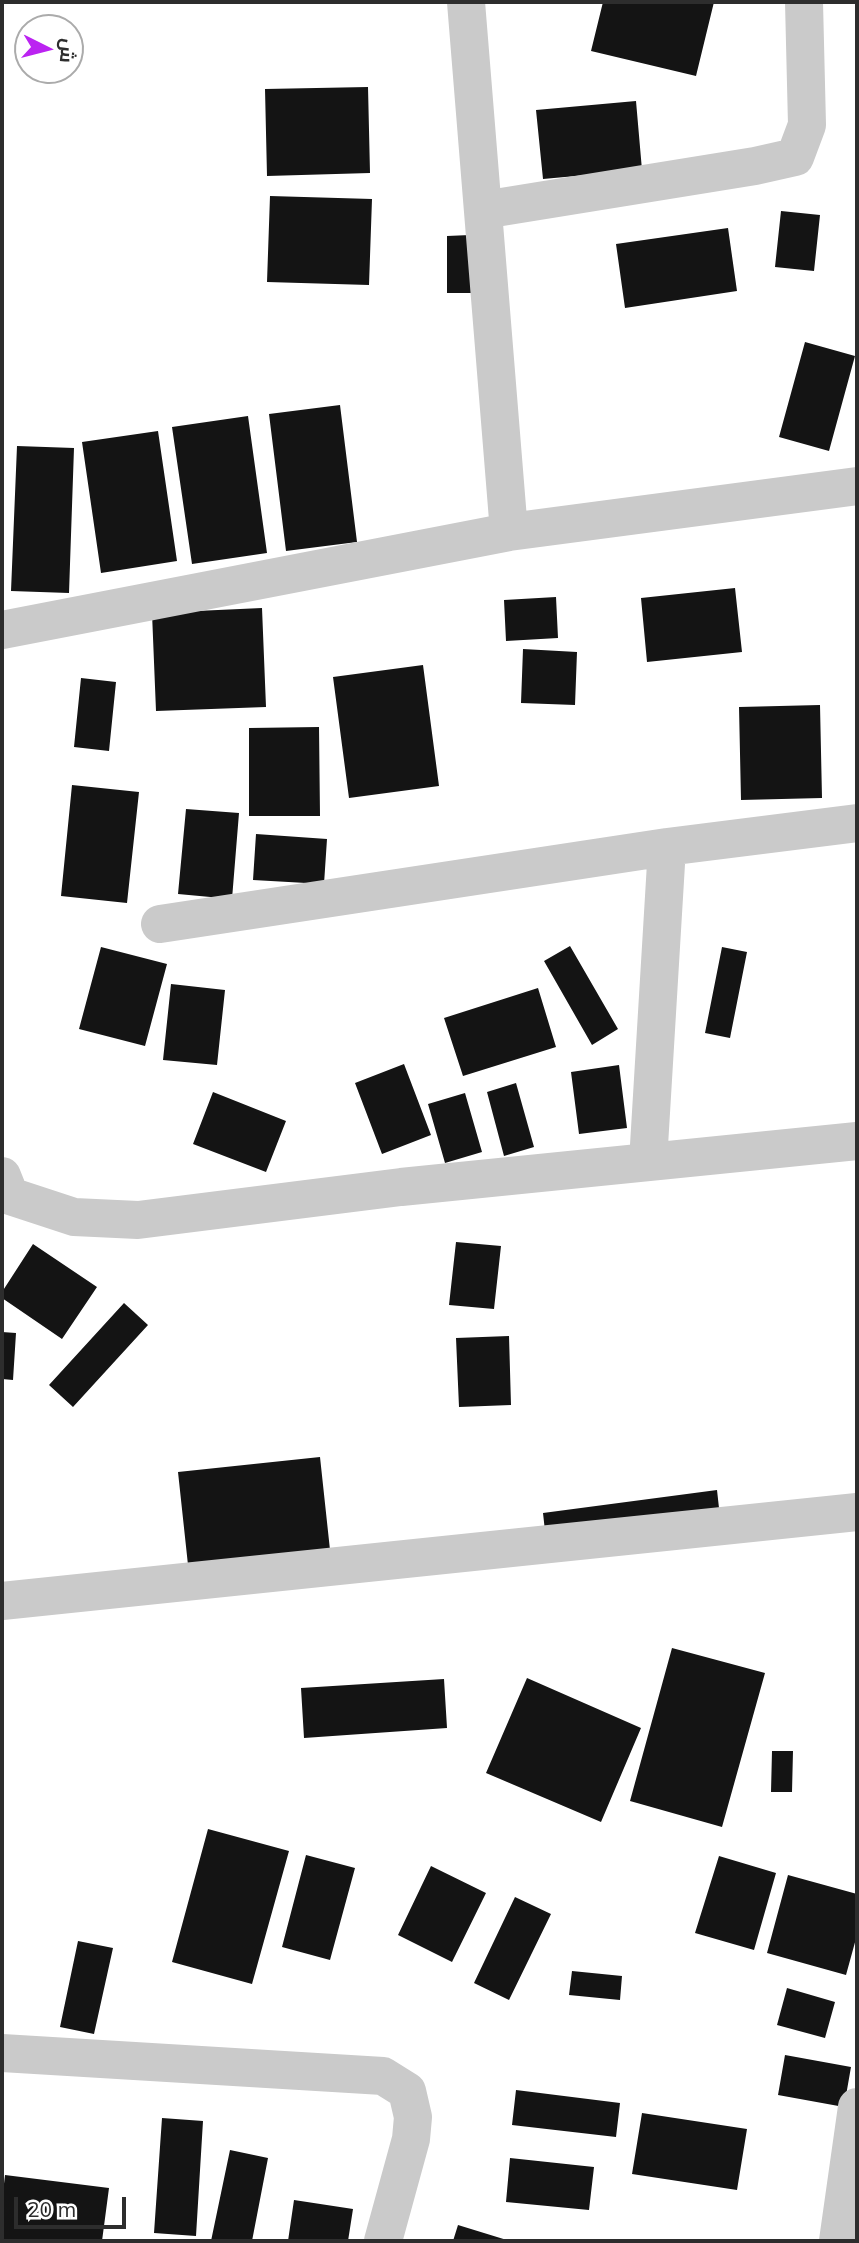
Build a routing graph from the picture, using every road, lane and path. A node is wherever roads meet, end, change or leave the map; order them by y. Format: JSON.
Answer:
{"nodes":[{"id":1,"x":467,"y":2,"type":"edge"},
{"id":2,"x":804,"y":2,"type":"edge"},
{"id":3,"x":483,"y":209,"type":"junction"},
{"id":4,"x":857,"y":486,"type":"edge"},
{"id":5,"x":509,"y":532,"type":"junction"},
{"id":6,"x":2,"y":630,"type":"edge"},
{"id":7,"x":857,"y":823,"type":"edge"},
{"id":8,"x":667,"y":847,"type":"junction"},
{"id":9,"x":160,"y":924,"type":"dead end"},
{"id":10,"x":857,"y":1141,"type":"edge"},
{"id":11,"x":648,"y":1162,"type":"junction"},
{"id":12,"x":2,"y":1176,"type":"edge"},
{"id":13,"x":857,"y":1512,"type":"edge"},
{"id":14,"x":2,"y":1601,"type":"edge"},
{"id":15,"x":2,"y":2053,"type":"edge"},
{"id":16,"x":857,"y":2107,"type":"edge"},
{"id":17,"x":383,"y":2241,"type":"edge"},
{"id":18,"x":838,"y":2241,"type":"edge"}],
"edges":[{"from":1,"to":3,"type":"street"},
{"from":2,"to":3,"type":"street"},
{"from":3,"to":5,"type":"street"},
{"from":4,"to":5,"type":"street"},
{"from":5,"to":6,"type":"street"},
{"from":7,"to":8,"type":"street"},
{"from":8,"to":9,"type":"street"},
{"from":8,"to":11,"type":"street"},
{"from":10,"to":11,"type":"street"},
{"from":11,"to":12,"type":"street"},
{"from":13,"to":14,"type":"street"},
{"from":15,"to":17,"type":"street"},
{"from":16,"to":18,"type":"street"}]}
